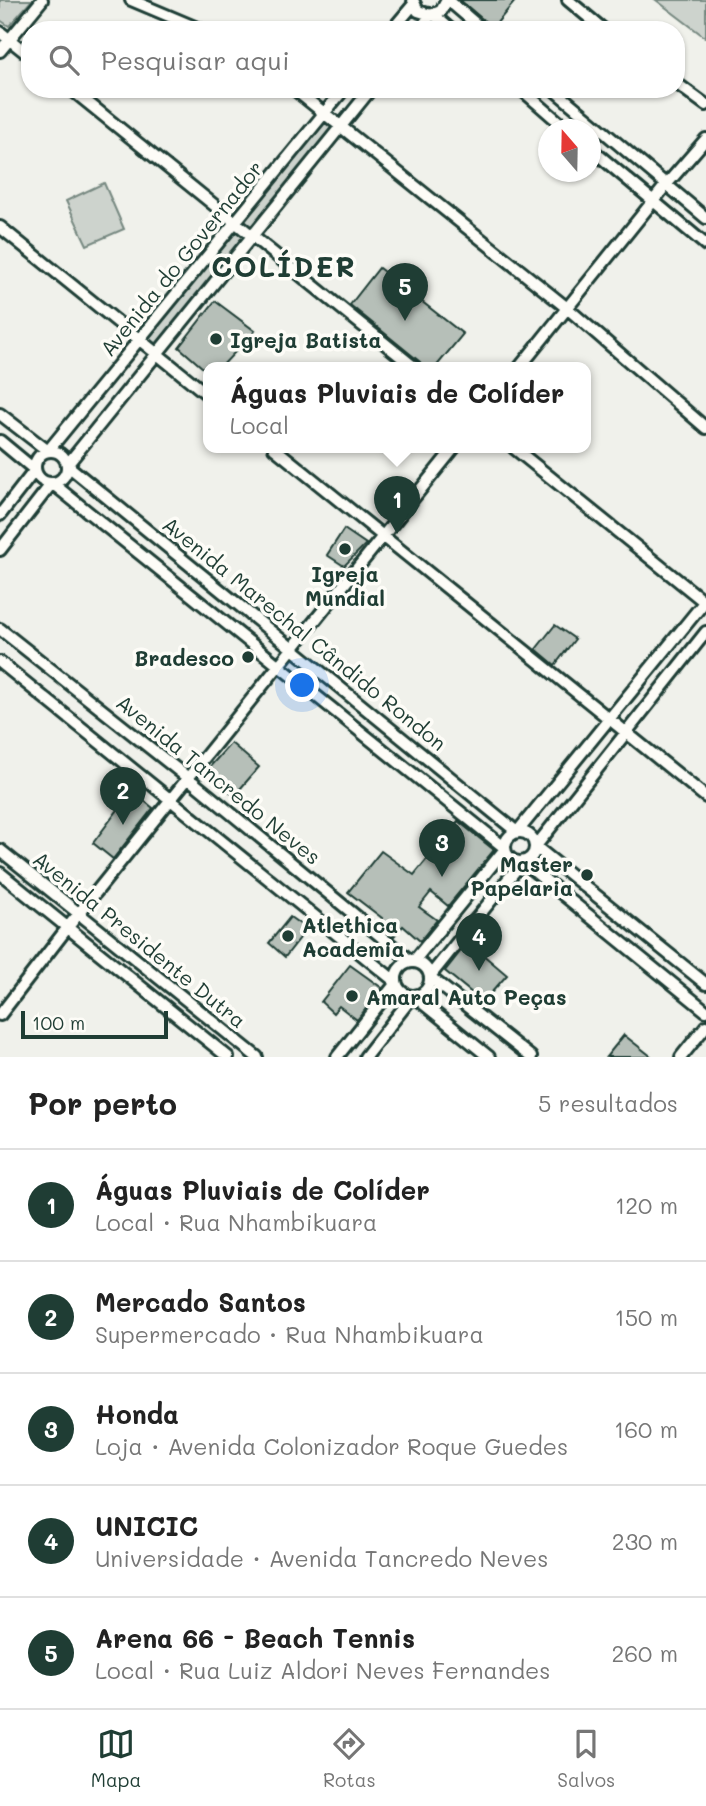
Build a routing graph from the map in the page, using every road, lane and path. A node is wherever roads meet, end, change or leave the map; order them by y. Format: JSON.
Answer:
{"nodes":[{"id":1,"x":42,"y":0,"type":"edge"},
{"id":2,"x":131,"y":0,"type":"edge"},
{"id":3,"x":447,"y":0,"type":"edge"},
{"id":4,"x":568,"y":0,"type":"edge"},
{"id":5,"x":413,"y":1,"type":"edge"},
{"id":6,"x":433,"y":15,"type":"junction"},
{"id":7,"x":181,"y":21,"type":"edge"},
{"id":8,"x":399,"y":21,"type":"edge"},
{"id":9,"x":427,"y":21,"type":"edge"},
{"id":10,"x":440,"y":21,"type":"edge"},
{"id":11,"x":472,"y":21,"type":"edge"},
{"id":12,"x":593,"y":21,"type":"edge"},
{"id":13,"x":5,"y":36,"type":"edge"},
{"id":14,"x":21,"y":49,"type":"edge"},
{"id":15,"x":0,"y":51,"type":"edge"},
{"id":16,"x":685,"y":90,"type":"edge"},
{"id":17,"x":82,"y":98,"type":"edge"},
{"id":18,"x":306,"y":98,"type":"edge"},
{"id":19,"x":337,"y":98,"type":"edge"},
{"id":20,"x":364,"y":98,"type":"edge"},
{"id":21,"x":531,"y":98,"type":"edge"},
{"id":22,"x":564,"y":98,"type":"edge"},
{"id":23,"x":706,"y":105,"type":"edge"},
{"id":24,"x":325,"y":113,"type":"junction"},
{"id":25,"x":555,"y":119,"type":"edge"},
{"id":26,"x":341,"y":126,"type":"junction"},
{"id":27,"x":706,"y":139,"type":"edge"},
{"id":28,"x":601,"y":157,"type":"edge"},
{"id":29,"x":666,"y":185,"type":"junction"},
{"id":30,"x":653,"y":202,"type":"junction"},
{"id":31,"x":706,"y":218,"type":"edge"},
{"id":32,"x":235,"y":222,"type":"junction"},
{"id":33,"x":0,"y":227,"type":"edge"},
{"id":34,"x":253,"y":237,"type":"junction"},
{"id":35,"x":706,"y":245,"type":"edge"},
{"id":36,"x":568,"y":307,"type":"junction"},
{"id":37,"x":140,"y":340,"type":"junction"},
{"id":38,"x":158,"y":354,"type":"junction"},
{"id":39,"x":408,"y":362,"type":"edge"},
{"id":40,"x":524,"y":362,"type":"edge"},
{"id":41,"x":203,"y":391,"type":"edge"},
{"id":42,"x":0,"y":414,"type":"edge"},
{"id":43,"x":706,"y":429,"type":"edge"},
{"id":44,"x":0,"y":441,"type":"edge"},
{"id":45,"x":48,"y":451,"type":"junction"},
{"id":46,"x":280,"y":453,"type":"edge"},
{"id":47,"x":450,"y":453,"type":"edge"},
{"id":48,"x":520,"y":453,"type":"edge"},
{"id":49,"x":67,"y":465,"type":"junction"},
{"id":50,"x":35,"y":470,"type":"junction"},
{"id":51,"x":52,"y":483,"type":"junction"},
{"id":52,"x":0,"y":514,"type":"edge"},
{"id":53,"x":382,"y":537,"type":"junction"},
{"id":54,"x":0,"y":550,"type":"edge"},
{"id":55,"x":705,"y":602,"type":"edge"},
{"id":56,"x":0,"y":629,"type":"edge"},
{"id":57,"x":706,"y":632,"type":"edge"},
{"id":58,"x":292,"y":649,"type":"junction"},
{"id":59,"x":0,"y":662,"type":"edge"},
{"id":60,"x":278,"y":666,"type":"junction"},
{"id":61,"x":609,"y":719,"type":"junction"},
{"id":62,"x":625,"y":732,"type":"junction"},
{"id":63,"x":188,"y":778,"type":"junction"},
{"id":64,"x":706,"y":797,"type":"edge"},
{"id":65,"x":171,"y":800,"type":"junction"},
{"id":66,"x":518,"y":832,"type":"junction"},
{"id":67,"x":536,"y":847,"type":"junction"},
{"id":68,"x":505,"y":848,"type":"junction"},
{"id":69,"x":0,"y":850,"type":"edge"},
{"id":70,"x":523,"y":862,"type":"junction"},
{"id":71,"x":0,"y":873,"type":"edge"},
{"id":72,"x":78,"y":914,"type":"junction"},
{"id":73,"x":68,"y":927,"type":"junction"},
{"id":74,"x":412,"y":962,"type":"junction"},
{"id":75,"x":430,"y":977,"type":"junction"},
{"id":76,"x":396,"y":982,"type":"junction"},
{"id":77,"x":706,"y":984,"type":"edge"},
{"id":78,"x":413,"y":996,"type":"junction"},
{"id":79,"x":706,"y":1011,"type":"edge"},
{"id":80,"x":0,"y":1015,"type":"edge"},
{"id":81,"x":706,"y":1026,"type":"edge"},
{"id":82,"x":228,"y":1057,"type":"edge"},
{"id":83,"x":257,"y":1057,"type":"edge"},
{"id":84,"x":337,"y":1057,"type":"edge"},
{"id":85,"x":365,"y":1057,"type":"edge"},
{"id":86,"x":489,"y":1057,"type":"edge"},
{"id":87,"x":531,"y":1057,"type":"edge"},
{"id":88,"x":681,"y":1057,"type":"edge"}],
"edges":[{"from":1,"to":13,"type":"street"},
{"from":2,"to":7,"type":"street"},
{"from":3,"to":6,"type":"street"},
{"from":3,"to":11,"type":"street"},
{"from":4,"to":12,"type":"street"},
{"from":5,"to":6,"type":"street"},
{"from":5,"to":8,"type":"street"},
{"from":6,"to":9,"type":"street"},
{"from":6,"to":10,"type":"street"},
{"from":13,"to":14,"type":"street"},
{"from":13,"to":15,"type":"street"},
{"from":16,"to":23,"type":"street"},
{"from":17,"to":32,"type":"street"},
{"from":18,"to":24,"type":"street"},
{"from":19,"to":24,"type":"street","name":"Avenida do Governador"},
{"from":20,"to":26,"type":"street","name":"Avenida do Governador"},
{"from":21,"to":25,"type":"street"},
{"from":22,"to":29,"type":"street"},
{"from":24,"to":26,"type":"street"},
{"from":24,"to":32,"type":"street","name":"Avenida do Governador"},
{"from":26,"to":34,"type":"street","name":"Avenida do Governador"},
{"from":26,"to":36,"type":"street"},
{"from":27,"to":29,"type":"street"},
{"from":28,"to":30,"type":"street"},
{"from":29,"to":30,"type":"street"},
{"from":29,"to":31,"type":"street"},
{"from":30,"to":35,"type":"street"},
{"from":30,"to":36,"type":"street"},
{"from":32,"to":34,"type":"street"},
{"from":32,"to":37,"type":"street","name":"Avenida do Governador"},
{"from":33,"to":37,"type":"street"},
{"from":34,"to":38,"type":"street","name":"Avenida do Governador"},
{"from":34,"to":39,"type":"street"},
{"from":36,"to":40,"type":"street"},
{"from":36,"to":43,"type":"street"},
{"from":37,"to":38,"type":"street"},
{"from":37,"to":45,"type":"street","name":"Avenida do Governador"},
{"from":38,"to":41,"type":"street"},
{"from":38,"to":49,"type":"street","name":"Avenida do Governador"},
{"from":42,"to":45,"type":"street"},
{"from":44,"to":50,"type":"street"},
{"from":45,"to":49,"type":"street"},
{"from":45,"to":50,"type":"street"},
{"from":46,"to":53,"type":"street"},
{"from":47,"to":53,"type":"street"},
{"from":48,"to":55,"type":"street"},
{"from":49,"to":51,"type":"street"},
{"from":49,"to":58,"type":"street","name":"Avenida Marechal Cândido Rondon"},
{"from":50,"to":51,"type":"street"},
{"from":50,"to":52,"type":"street"},
{"from":51,"to":54,"type":"street"},
{"from":51,"to":60,"type":"street","name":"Avenida Marechal Cândido Rondon"},
{"from":53,"to":58,"type":"street"},
{"from":53,"to":61,"type":"street"},
{"from":55,"to":61,"type":"street"},
{"from":56,"to":63,"type":"street","name":"Avenida Tancredo Neves"},
{"from":57,"to":62,"type":"street"},
{"from":58,"to":60,"type":"street"},
{"from":58,"to":66,"type":"street","name":"Avenida Marechal Cândido Rondon"},
{"from":59,"to":65,"type":"street"},
{"from":60,"to":63,"type":"street"},
{"from":60,"to":68,"type":"street","name":"Avenida Marechal Cândido Rondon"},
{"from":61,"to":62,"type":"street"},
{"from":61,"to":66,"type":"street"},
{"from":62,"to":64,"type":"street"},
{"from":62,"to":67,"type":"street"},
{"from":63,"to":65,"type":"street"},
{"from":63,"to":74,"type":"street","name":"Avenida Tancredo Neves"},
{"from":65,"to":72,"type":"street"},
{"from":65,"to":76,"type":"street"},
{"from":66,"to":67,"type":"street"},
{"from":66,"to":68,"type":"street"},
{"from":67,"to":70,"type":"street"},
{"from":67,"to":77,"type":"street"},
{"from":68,"to":70,"type":"street"},
{"from":68,"to":74,"type":"street"},
{"from":69,"to":72,"type":"street","name":"Avenida Presidente Dutra"},
{"from":70,"to":75,"type":"street"},
{"from":70,"to":79,"type":"street"},
{"from":71,"to":73,"type":"street","name":"Avenida Presidente Dutra"},
{"from":72,"to":73,"type":"street"},
{"from":72,"to":83,"type":"street","name":"Avenida Presidente Dutra"},
{"from":73,"to":80,"type":"street"},
{"from":73,"to":82,"type":"street","name":"Avenida Presidente Dutra"},
{"from":74,"to":75,"type":"street"},
{"from":74,"to":76,"type":"street"},
{"from":75,"to":78,"type":"street"},
{"from":75,"to":87,"type":"street"},
{"from":76,"to":78,"type":"street"},
{"from":76,"to":84,"type":"street"},
{"from":78,"to":85,"type":"street"},
{"from":78,"to":86,"type":"street"},
{"from":81,"to":88,"type":"street"}]}
